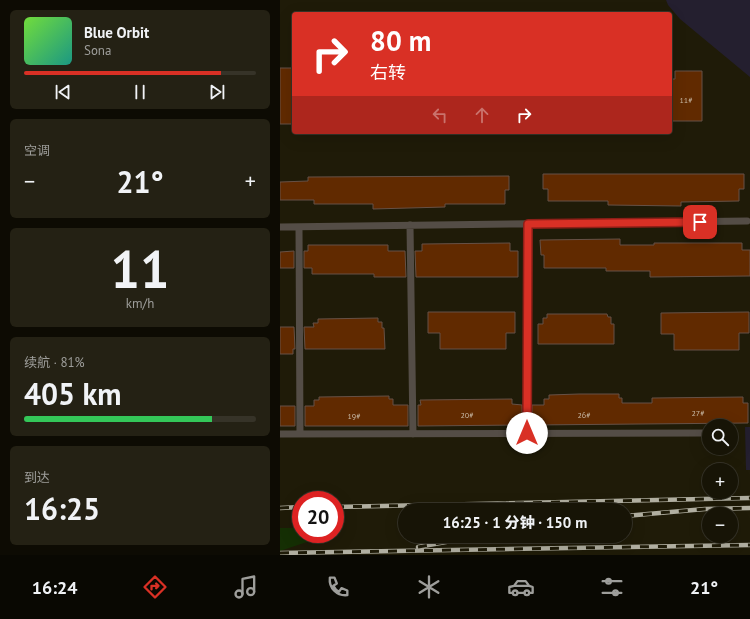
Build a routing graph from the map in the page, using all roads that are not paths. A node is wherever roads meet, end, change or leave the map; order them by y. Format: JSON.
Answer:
{"nodes":[{"id":1,"x":747,"y":221,"type":"dead end"},
{"id":2,"x":528,"y":224,"type":"junction"},
{"id":3,"x":410,"y":225,"type":"junction"},
{"id":4,"x":299,"y":227,"type":"junction"},
{"id":5,"x":280,"y":228,"type":"edge"},
{"id":6,"x":527,"y":433,"type":"junction"},
{"id":7,"x":702,"y":433,"type":"edge"},
{"id":8,"x":280,"y":434,"type":"edge"},
{"id":9,"x":300,"y":434,"type":"junction"},
{"id":10,"x":413,"y":434,"type":"junction"}],
"edges":[{"from":1,"to":2,"type":"lane"},
{"from":2,"to":3,"type":"lane"},
{"from":2,"to":6,"type":"lane"},
{"from":3,"to":4,"type":"lane"},
{"from":3,"to":10,"type":"lane"},
{"from":4,"to":5,"type":"lane"},
{"from":4,"to":9,"type":"lane"},
{"from":6,"to":7,"type":"lane"},
{"from":6,"to":10,"type":"lane"},
{"from":8,"to":9,"type":"lane"},
{"from":9,"to":10,"type":"lane"}]}
